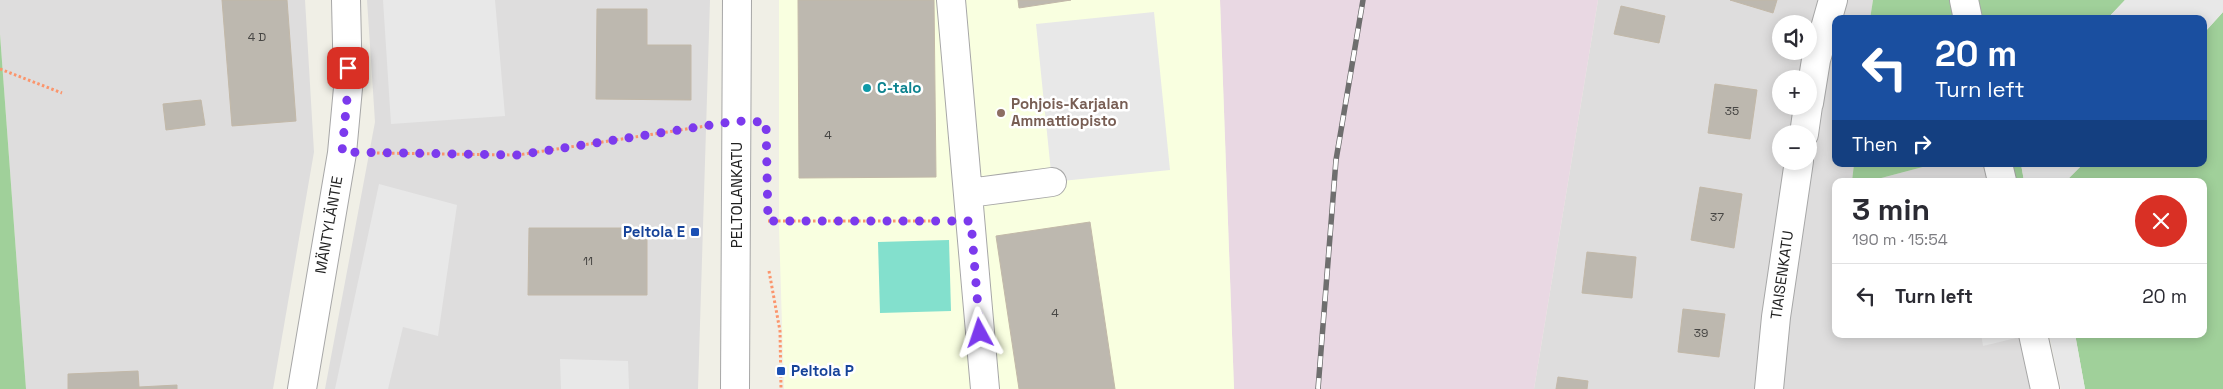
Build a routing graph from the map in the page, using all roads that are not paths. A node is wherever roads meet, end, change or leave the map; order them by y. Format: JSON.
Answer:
{"nodes":[{"id":1,"x":346,"y":0,"type":"edge"},
{"id":2,"x":737,"y":0,"type":"edge"},
{"id":3,"x":950,"y":0,"type":"edge"},
{"id":4,"x":1832,"y":0,"type":"edge"},
{"id":5,"x":1964,"y":0,"type":"edge"},
{"id":6,"x":1967,"y":15,"type":"edge"},
{"id":7,"x":1814,"y":70,"type":"edge"},
{"id":8,"x":1798,"y":170,"type":"edge"},
{"id":9,"x":1052,"y":182,"type":"dead end"},
{"id":10,"x":969,"y":193,"type":"junction"},
{"id":11,"x":2034,"y":338,"type":"edge"},
{"id":12,"x":302,"y":389,"type":"edge"},
{"id":13,"x":735,"y":389,"type":"edge"},
{"id":14,"x":985,"y":389,"type":"edge"},
{"id":15,"x":1768,"y":389,"type":"edge"},
{"id":16,"x":2045,"y":389,"type":"edge"}],
"edges":[{"from":1,"to":12,"type":"street","name":"MÄNTYLÄNTIE"},
{"from":2,"to":13,"type":"street","name":"PELTOLANKATU"},
{"from":3,"to":10,"type":"street"},
{"from":4,"to":7,"type":"street"},
{"from":5,"to":6,"type":"street"},
{"from":8,"to":15,"type":"street","name":"TIAISENKATU"},
{"from":9,"to":10,"type":"street"},
{"from":10,"to":14,"type":"street"},
{"from":11,"to":16,"type":"street"}]}
